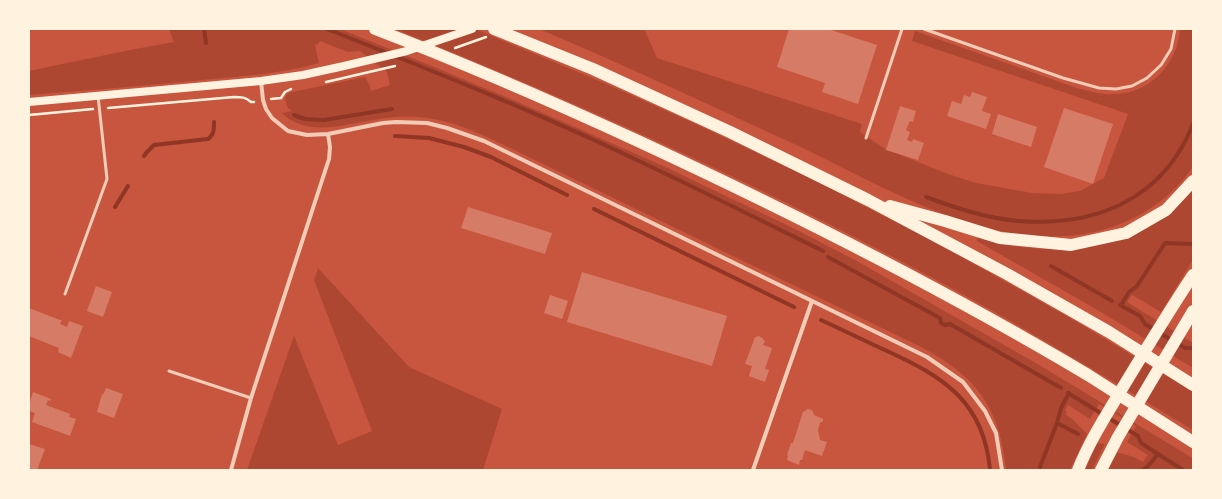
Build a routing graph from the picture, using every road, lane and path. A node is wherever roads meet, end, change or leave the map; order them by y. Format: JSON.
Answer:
{"nodes":[{"id":1,"x":375,"y":29,"type":"edge"},
{"id":2,"x":472,"y":29,"type":"edge"},
{"id":3,"x":494,"y":29,"type":"edge"},
{"id":4,"x":902,"y":29,"type":"edge"},
{"id":5,"x":924,"y":29,"type":"edge"},
{"id":6,"x":1175,"y":29,"type":"edge"},
{"id":7,"x":373,"y":72,"type":"dead end"},
{"id":8,"x":261,"y":81,"type":"junction"},
{"id":9,"x":323,"y":83,"type":"dead end"},
{"id":10,"x":292,"y":89,"type":"dead end"},
{"id":11,"x":98,"y":96,"type":"junction"},
{"id":12,"x":263,"y":100,"type":"junction"},
{"id":13,"x":29,"y":102,"type":"edge"},
{"id":14,"x":99,"y":109,"type":"junction"},
{"id":15,"x":29,"y":115,"type":"edge"},
{"id":16,"x":328,"y":134,"type":"junction"},
{"id":17,"x":866,"y":138,"type":"dead end"},
{"id":18,"x":1193,"y":181,"type":"edge"},
{"id":19,"x":868,"y":200,"type":"junction"},
{"id":20,"x":1193,"y":274,"type":"edge"},
{"id":21,"x":65,"y":294,"type":"dead end"},
{"id":22,"x":812,"y":301,"type":"junction"},
{"id":23,"x":1193,"y":311,"type":"edge"},
{"id":24,"x":169,"y":371,"type":"dead end"},
{"id":25,"x":1193,"y":385,"type":"edge"},
{"id":26,"x":251,"y":398,"type":"junction"},
{"id":27,"x":1193,"y":442,"type":"edge"},
{"id":28,"x":231,"y":470,"type":"edge"},
{"id":29,"x":753,"y":470,"type":"edge"},
{"id":30,"x":1002,"y":470,"type":"edge"},
{"id":31,"x":1078,"y":470,"type":"edge"},
{"id":32,"x":1101,"y":470,"type":"edge"}],
"edges":[{"from":1,"to":27,"type":"highway"},
{"from":2,"to":8,"type":"main road"},
{"from":3,"to":19,"type":"highway"},
{"from":4,"to":17,"type":"lane"},
{"from":5,"to":6,"type":"lane"},
{"from":7,"to":9,"type":"path"},
{"from":8,"to":11,"type":"main road"},
{"from":8,"to":12,"type":"street"},
{"from":10,"to":12,"type":"path"},
{"from":11,"to":13,"type":"main road"},
{"from":11,"to":14,"type":"lane"},
{"from":12,"to":14,"type":"path"},
{"from":12,"to":16,"type":"street"},
{"from":14,"to":15,"type":"path"},
{"from":14,"to":21,"type":"lane"},
{"from":16,"to":22,"type":"street"},
{"from":16,"to":26,"type":"street"},
{"from":18,"to":19,"type":"highway"},
{"from":19,"to":25,"type":"highway"},
{"from":20,"to":31,"type":"highway"},
{"from":22,"to":29,"type":"street"},
{"from":22,"to":30,"type":"street"},
{"from":23,"to":32,"type":"highway"},
{"from":24,"to":26,"type":"lane"},
{"from":26,"to":28,"type":"street"}]}
